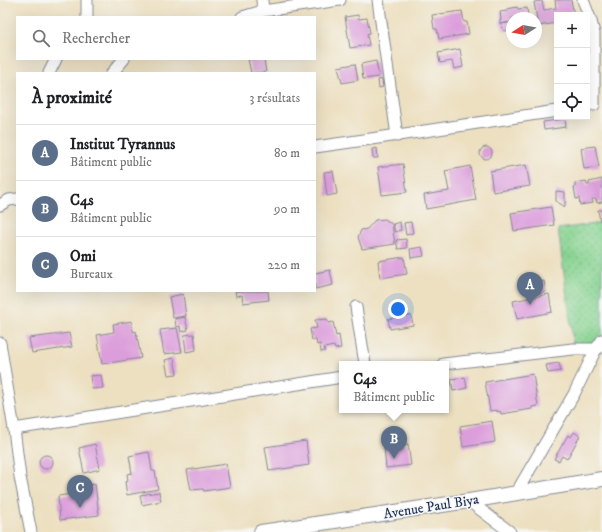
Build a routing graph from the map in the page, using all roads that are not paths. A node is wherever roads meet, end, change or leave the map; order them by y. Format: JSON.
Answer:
{"nodes":[{"id":1,"x":87,"y":0,"type":"edge"},
{"id":2,"x":340,"y":0,"type":"edge"},
{"id":3,"x":378,"y":0,"type":"edge"},
{"id":4,"x":583,"y":0,"type":"edge"},
{"id":5,"x":262,"y":6,"type":"edge"},
{"id":6,"x":87,"y":16,"type":"edge"},
{"id":7,"x":244,"y":16,"type":"edge"},
{"id":8,"x":56,"y":60,"type":"edge"},
{"id":9,"x":123,"y":60,"type":"edge"},
{"id":10,"x":50,"y":72,"type":"edge"},
{"id":11,"x":113,"y":72,"type":"edge"},
{"id":12,"x":594,"y":105,"type":"edge"},
{"id":13,"x":554,"y":111,"type":"edge"},
{"id":14,"x":397,"y":136,"type":"junction"},
{"id":15,"x":316,"y":147,"type":"edge"},
{"id":16,"x":16,"y":191,"type":"edge"},
{"id":17,"x":9,"y":201,"type":"edge"},
{"id":18,"x":356,"y":307,"type":"dead end"},
{"id":19,"x":0,"y":343,"type":"edge"},
{"id":20,"x":600,"y":345,"type":"edge"},
{"id":21,"x":365,"y":361,"type":"edge"},
{"id":22,"x":449,"y":363,"type":"edge"},
{"id":23,"x":339,"y":377,"type":"edge"},
{"id":24,"x":14,"y":430,"type":"junction"},
{"id":25,"x":602,"y":479,"type":"edge"},
{"id":26,"x":516,"y":493,"type":"junction"},
{"id":27,"x":469,"y":501,"type":"junction"},
{"id":28,"x":31,"y":532,"type":"edge"},
{"id":29,"x":261,"y":532,"type":"edge"},
{"id":30,"x":510,"y":532,"type":"edge"}],
"edges":[{"from":1,"to":6,"type":"street"},
{"from":2,"to":5,"type":"street"},
{"from":3,"to":14,"type":"street"},
{"from":4,"to":12,"type":"street"},
{"from":5,"to":7,"type":"street"},
{"from":8,"to":10,"type":"street"},
{"from":9,"to":11,"type":"street"},
{"from":13,"to":14,"type":"street"},
{"from":14,"to":15,"type":"street"},
{"from":16,"to":17,"type":"street"},
{"from":18,"to":21,"type":"street"},
{"from":19,"to":24,"type":"street"},
{"from":20,"to":22,"type":"street"},
{"from":20,"to":26,"type":"street"},
{"from":23,"to":24,"type":"street"},
{"from":24,"to":28,"type":"street"},
{"from":25,"to":26,"type":"main road","name":"Avenue Paul Biya"},
{"from":26,"to":27,"type":"main road","name":"Avenue Paul Biya"},
{"from":27,"to":29,"type":"main road","name":"Avenue Paul Biya"},
{"from":27,"to":30,"type":"street"}]}
